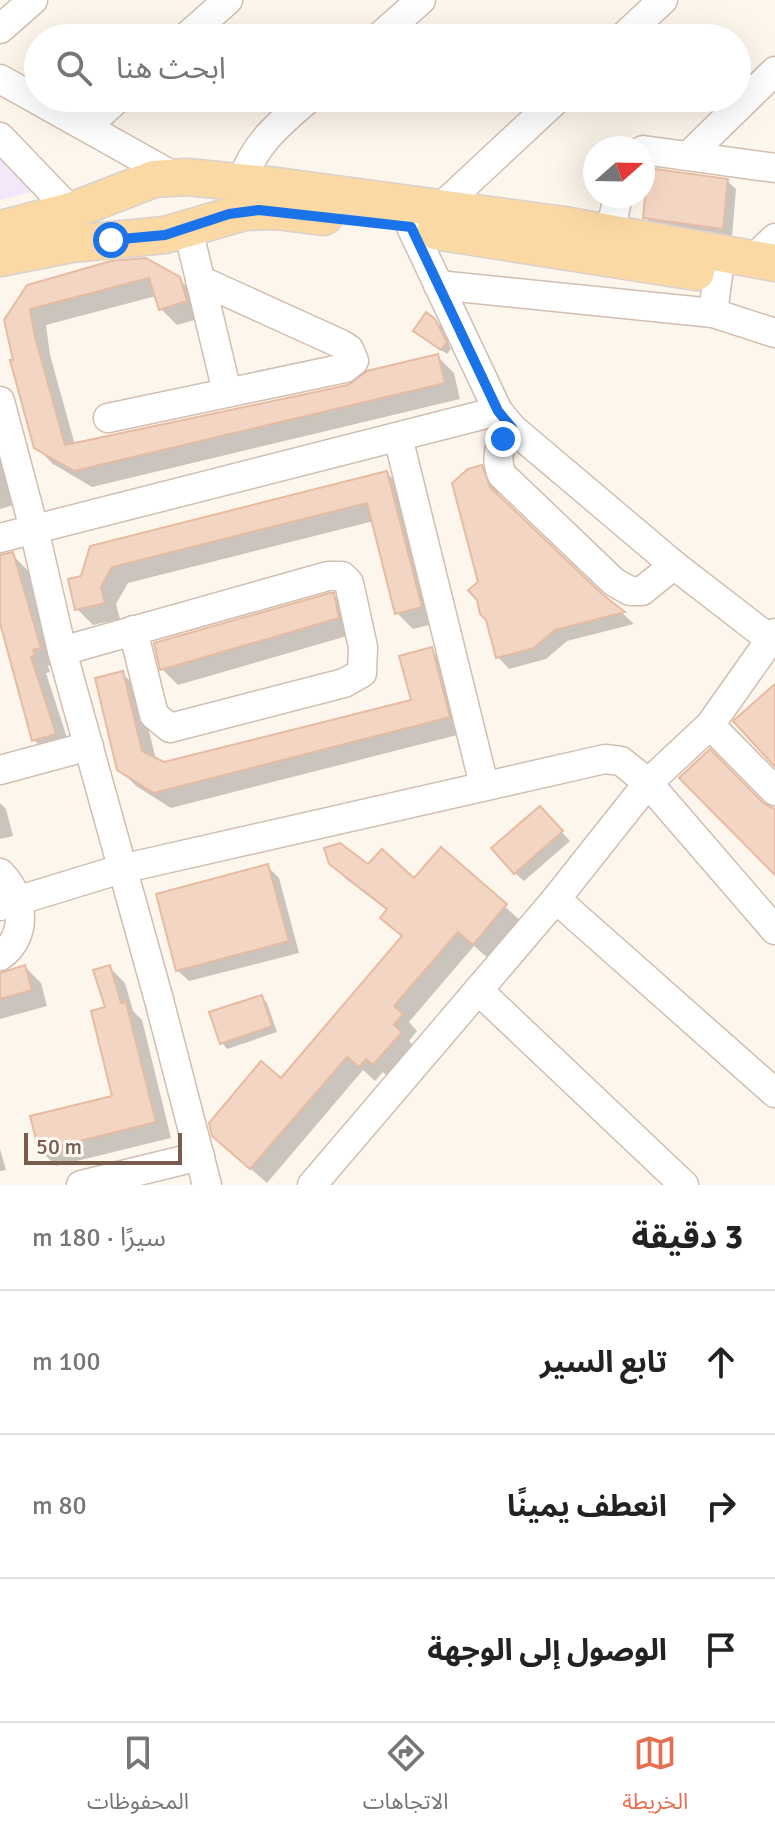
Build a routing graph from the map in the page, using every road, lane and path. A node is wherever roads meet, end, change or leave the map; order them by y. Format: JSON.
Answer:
{"nodes":[{"id":1,"x":33,"y":0,"type":"edge"},
{"id":2,"x":228,"y":0,"type":"edge"},
{"id":3,"x":663,"y":0,"type":"edge"},
{"id":4,"x":412,"y":3,"type":"edge"},
{"id":5,"x":201,"y":24,"type":"edge"},
{"id":6,"x":392,"y":24,"type":"edge"},
{"id":7,"x":637,"y":24,"type":"edge"},
{"id":8,"x":0,"y":29,"type":"edge"},
{"id":9,"x":775,"y":71,"type":"edge"},
{"id":10,"x":0,"y":79,"type":"edge"},
{"id":11,"x":24,"y":92,"type":"edge"},
{"id":12,"x":751,"y":94,"type":"edge"},
{"id":13,"x":61,"y":112,"type":"edge"},
{"id":14,"x":102,"y":112,"type":"edge"},
{"id":15,"x":293,"y":112,"type":"edge"},
{"id":16,"x":543,"y":112,"type":"edge"},
{"id":17,"x":733,"y":112,"type":"edge"},
{"id":18,"x":87,"y":126,"type":"junction"},
{"id":19,"x":0,"y":137,"type":"edge"},
{"id":20,"x":655,"y":151,"type":"edge"},
{"id":21,"x":689,"y":155,"type":"junction"},
{"id":22,"x":775,"y":168,"type":"edge"},
{"id":23,"x":175,"y":177,"type":"junction"},
{"id":24,"x":241,"y":182,"type":"junction"},
{"id":25,"x":132,"y":187,"type":"junction"},
{"id":26,"x":276,"y":198,"type":"junction"},
{"id":27,"x":440,"y":208,"type":"junction"},
{"id":28,"x":615,"y":208,"type":"edge"},
{"id":29,"x":71,"y":211,"type":"junction"},
{"id":30,"x":411,"y":227,"type":"junction"},
{"id":31,"x":0,"y":229,"type":"edge"},
{"id":32,"x":188,"y":229,"type":"junction"},
{"id":33,"x":610,"y":233,"type":"junction"},
{"id":34,"x":142,"y":238,"type":"junction"},
{"id":35,"x":0,"y":258,"type":"edge"},
{"id":36,"x":753,"y":262,"type":"edge"},
{"id":37,"x":200,"y":280,"type":"junction"},
{"id":38,"x":438,"y":285,"type":"junction"},
{"id":39,"x":713,"y":313,"type":"junction"},
{"id":40,"x":775,"y":333,"type":"edge"},
{"id":41,"x":227,"y":392,"type":"junction"},
{"id":42,"x":0,"y":401,"type":"edge"},
{"id":43,"x":108,"y":418,"type":"dead end"},
{"id":44,"x":505,"y":420,"type":"junction"},
{"id":45,"x":398,"y":437,"type":"junction"},
{"id":46,"x":34,"y":529,"type":"junction"},
{"id":47,"x":0,"y":538,"type":"edge"},
{"id":48,"x":674,"y":565,"type":"junction"},
{"id":49,"x":133,"y":630,"type":"junction"},
{"id":50,"x":774,"y":639,"type":"edge"},
{"id":51,"x":62,"y":651,"type":"junction"},
{"id":52,"x":710,"y":725,"type":"junction"},
{"id":53,"x":89,"y":746,"type":"junction"},
{"id":54,"x":1,"y":765,"type":"edge"},
{"id":55,"x":648,"y":783,"type":"junction"},
{"id":56,"x":484,"y":785,"type":"junction"},
{"id":57,"x":775,"y":791,"type":"edge"},
{"id":58,"x":121,"y":869,"type":"junction"},
{"id":59,"x":0,"y":873,"type":"edge"},
{"id":60,"x":556,"y":899,"type":"junction"},
{"id":61,"x":10,"y":904,"type":"edge"},
{"id":62,"x":775,"y":930,"type":"edge"},
{"id":63,"x":0,"y":956,"type":"edge"},
{"id":64,"x":478,"y":990,"type":"junction"},
{"id":65,"x":775,"y":1093,"type":"edge"},
{"id":66,"x":200,"y":1156,"type":"junction"},
{"id":67,"x":81,"y":1185,"type":"edge"},
{"id":68,"x":207,"y":1185,"type":"edge"},
{"id":69,"x":312,"y":1185,"type":"edge"},
{"id":70,"x":684,"y":1185,"type":"edge"}],
"edges":[{"from":1,"to":8,"type":"street"},
{"from":2,"to":5,"type":"street"},
{"from":3,"to":7,"type":"street"},
{"from":4,"to":6,"type":"street"},
{"from":9,"to":12,"type":"street"},
{"from":10,"to":11,"type":"street"},
{"from":13,"to":18,"type":"street"},
{"from":14,"to":18,"type":"street"},
{"from":15,"to":24,"type":"street"},
{"from":16,"to":27,"type":"street"},
{"from":17,"to":21,"type":"street"},
{"from":18,"to":23,"type":"street"},
{"from":19,"to":29,"type":"street"},
{"from":20,"to":21,"type":"street"},
{"from":21,"to":22,"type":"street"},
{"from":23,"to":24,"type":"main road"},
{"from":23,"to":25,"type":"main road"},
{"from":23,"to":32,"type":"main road"},
{"from":24,"to":26,"type":"main road"},
{"from":25,"to":29,"type":"main road"},
{"from":25,"to":34,"type":"main road"},
{"from":26,"to":27,"type":"main road"},
{"from":26,"to":30,"type":"main road"},
{"from":26,"to":32,"type":"main road"},
{"from":27,"to":33,"type":"main road"},
{"from":28,"to":33,"type":"street"},
{"from":29,"to":31,"type":"main road"},
{"from":30,"to":36,"type":"main road"},
{"from":30,"to":38,"type":"street"},
{"from":32,"to":34,"type":"main road"},
{"from":32,"to":37,"type":"street"},
{"from":33,"to":36,"type":"main road"},
{"from":34,"to":35,"type":"main road"},
{"from":36,"to":39,"type":"street"},
{"from":37,"to":41,"type":"street"},
{"from":37,"to":41,"type":"street"},
{"from":38,"to":39,"type":"street"},
{"from":38,"to":44,"type":"street"},
{"from":39,"to":40,"type":"street"},
{"from":41,"to":43,"type":"street"},
{"from":42,"to":46,"type":"street"},
{"from":44,"to":45,"type":"street"},
{"from":44,"to":48,"type":"street"},
{"from":44,"to":48,"type":"street"},
{"from":45,"to":46,"type":"street"},
{"from":45,"to":56,"type":"street"},
{"from":46,"to":47,"type":"street"},
{"from":46,"to":51,"type":"street"},
{"from":48,"to":50,"type":"street"},
{"from":49,"to":49,"type":"street"},
{"from":49,"to":51,"type":"street"},
{"from":50,"to":52,"type":"street"},
{"from":51,"to":53,"type":"street"},
{"from":52,"to":55,"type":"street"},
{"from":52,"to":57,"type":"street"},
{"from":53,"to":54,"type":"street"},
{"from":53,"to":58,"type":"street"},
{"from":55,"to":56,"type":"street"},
{"from":55,"to":60,"type":"street"},
{"from":55,"to":62,"type":"street"},
{"from":56,"to":58,"type":"street"},
{"from":58,"to":61,"type":"street"},
{"from":58,"to":66,"type":"street"},
{"from":59,"to":61,"type":"street"},
{"from":60,"to":64,"type":"street"},
{"from":60,"to":65,"type":"street"},
{"from":61,"to":63,"type":"street"},
{"from":64,"to":69,"type":"street"},
{"from":64,"to":70,"type":"street"},
{"from":66,"to":67,"type":"street"},
{"from":66,"to":68,"type":"street"}]}
